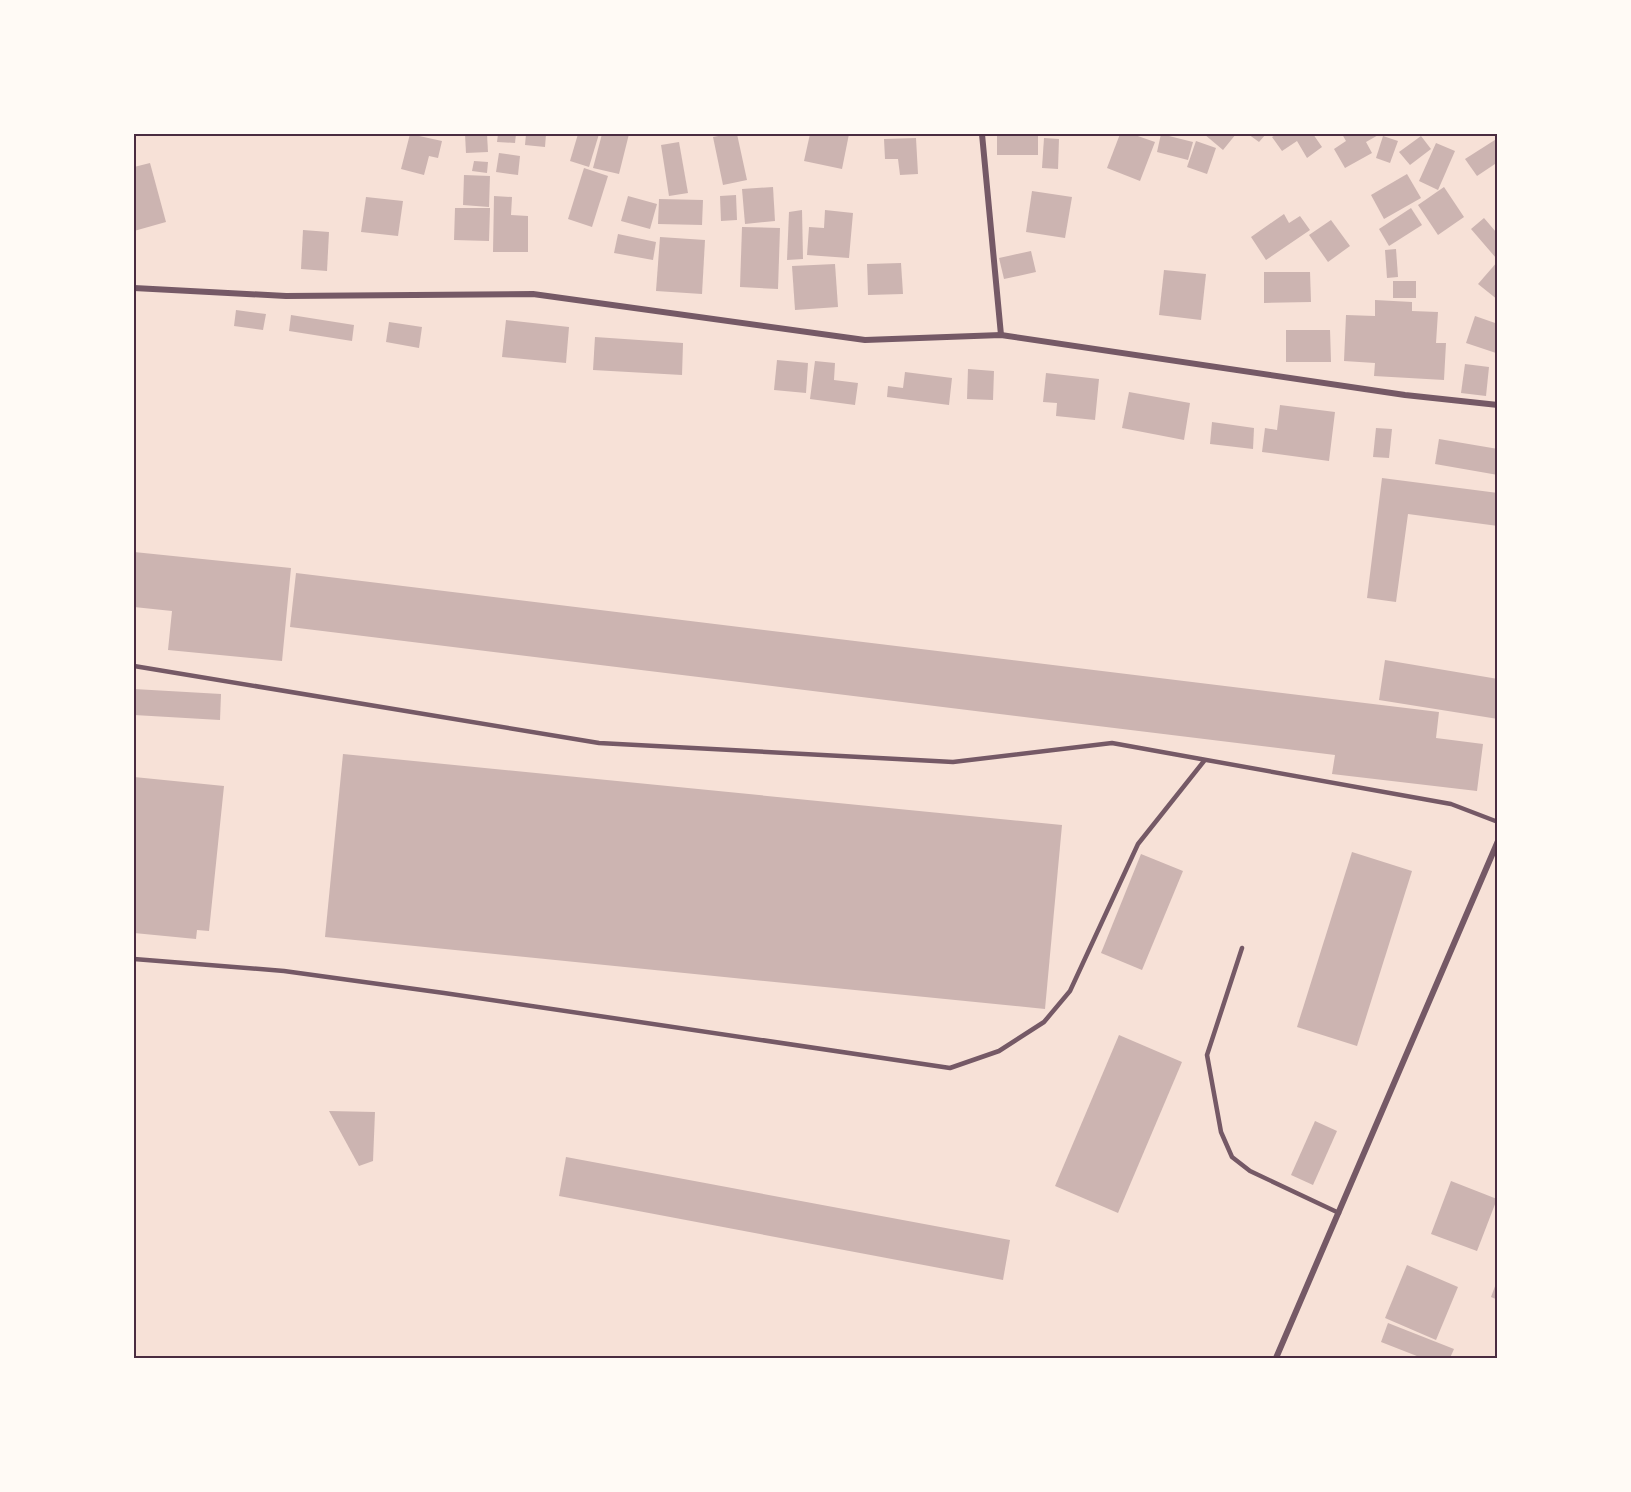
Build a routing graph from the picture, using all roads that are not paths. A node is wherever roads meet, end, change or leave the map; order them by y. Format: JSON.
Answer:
{"nodes":[{"id":1,"x":982,"y":134,"type":"edge"},
{"id":2,"x":134,"y":288,"type":"edge"},
{"id":3,"x":1001,"y":335,"type":"junction"},
{"id":4,"x":1497,"y":405,"type":"edge"},
{"id":5,"x":134,"y":666,"type":"edge"},
{"id":6,"x":1204,"y":761,"type":"junction"},
{"id":7,"x":1497,"y":822,"type":"edge"},
{"id":8,"x":1497,"y":841,"type":"edge"},
{"id":9,"x":1242,"y":948,"type":"dead end"},
{"id":10,"x":134,"y":959,"type":"edge"},
{"id":11,"x":1339,"y":1214,"type":"junction"},
{"id":12,"x":1276,"y":1359,"type":"edge"}],
"edges":[{"from":1,"to":3,"type":"street"},
{"from":2,"to":3,"type":"street"},
{"from":3,"to":4,"type":"street"},
{"from":5,"to":6,"type":"lane"},
{"from":6,"to":7,"type":"lane"},
{"from":6,"to":10,"type":"lane"},
{"from":8,"to":11,"type":"street"},
{"from":9,"to":11,"type":"lane"},
{"from":11,"to":12,"type":"street"}]}
